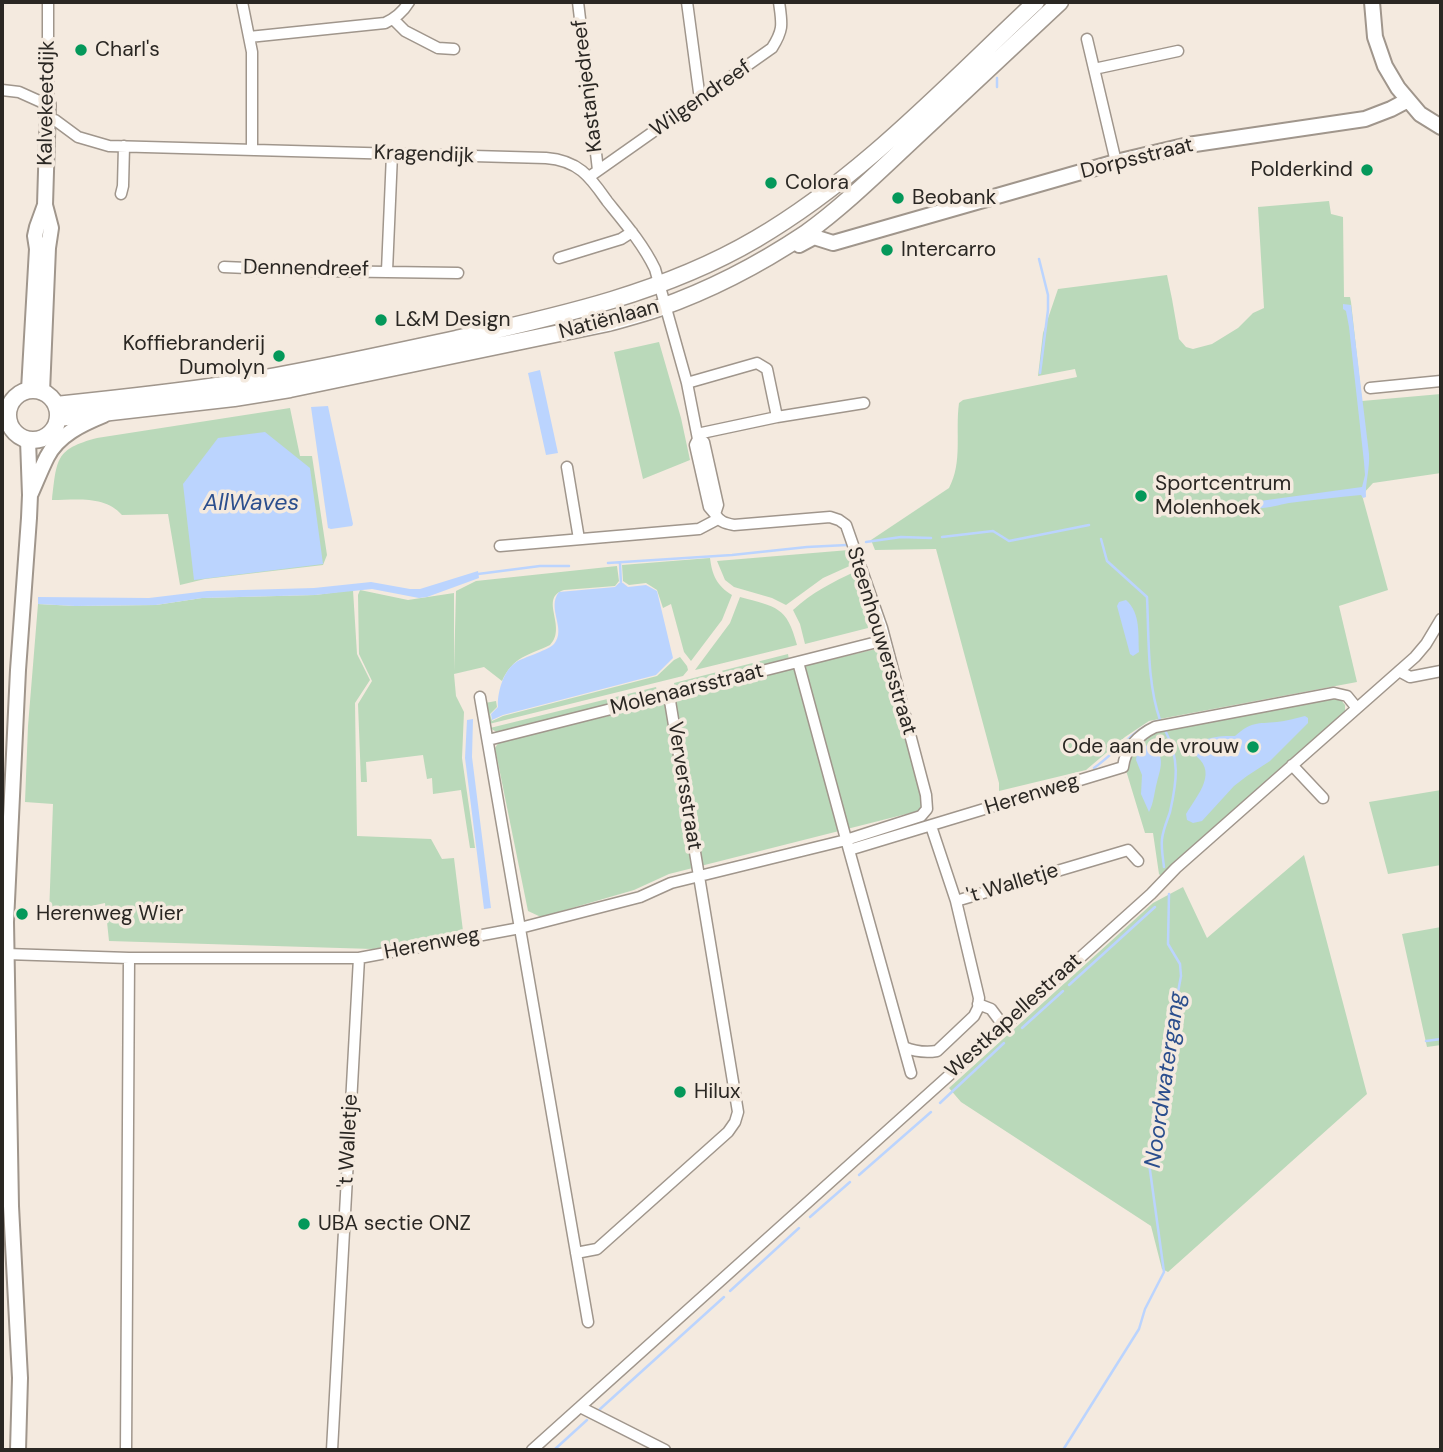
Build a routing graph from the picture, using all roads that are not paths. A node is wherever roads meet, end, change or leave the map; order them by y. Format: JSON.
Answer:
{"nodes":[{"id":1,"x":48,"y":2,"type":"edge"},
{"id":2,"x":242,"y":2,"type":"edge"},
{"id":3,"x":409,"y":2,"type":"edge"},
{"id":4,"x":578,"y":2,"type":"edge"},
{"id":5,"x":688,"y":2,"type":"edge"},
{"id":6,"x":779,"y":2,"type":"edge"},
{"id":7,"x":1036,"y":2,"type":"edge"},
{"id":8,"x":1060,"y":2,"type":"edge"},
{"id":9,"x":1372,"y":2,"type":"edge"},
{"id":10,"x":393,"y":19,"type":"junction"},
{"id":11,"x":250,"y":37,"type":"junction"},
{"id":12,"x":1087,"y":39,"type":"dead end"},
{"id":13,"x":454,"y":49,"type":"dead end"},
{"id":14,"x":1178,"y":51,"type":"dead end"},
{"id":15,"x":1094,"y":69,"type":"junction"},
{"id":16,"x":2,"y":90,"type":"edge"},
{"id":17,"x":703,"y":98,"type":"junction"},
{"id":18,"x":1408,"y":100,"type":"junction"},
{"id":19,"x":48,"y":111,"type":"junction"},
{"id":20,"x":1441,"y":127,"type":"edge"},
{"id":21,"x":124,"y":146,"type":"junction"},
{"id":22,"x":252,"y":150,"type":"junction"},
{"id":23,"x":392,"y":154,"type":"junction"},
{"id":24,"x":1116,"y":162,"type":"junction"},
{"id":25,"x":598,"y":170,"type":"junction"},
{"id":26,"x":589,"y":177,"type":"junction"},
{"id":27,"x":121,"y":194,"type":"dead end"},
{"id":28,"x":825,"y":219,"type":"junction"},
{"id":29,"x":632,"y":232,"type":"junction"},
{"id":30,"x":826,"y":239,"type":"junction"},
{"id":31,"x":559,"y":258,"type":"dead end"},
{"id":32,"x":762,"y":260,"type":"junction"},
{"id":33,"x":225,"y":267,"type":"dead end"},
{"id":34,"x":387,"y":271,"type":"junction"},
{"id":35,"x":457,"y":273,"type":"dead end"},
{"id":36,"x":659,"y":286,"type":"junction"},
{"id":37,"x":666,"y":306,"type":"junction"},
{"id":38,"x":1441,"y":381,"type":"edge"},
{"id":39,"x":687,"y":383,"type":"junction"},
{"id":40,"x":1370,"y":388,"type":"dead end"},
{"id":41,"x":36,"y":391,"type":"junction"},
{"id":42,"x":864,"y":403,"type":"dead end"},
{"id":43,"x":57,"y":412,"type":"junction"},
{"id":44,"x":109,"y":413,"type":"junction"},
{"id":45,"x":5,"y":417,"type":"edge"},
{"id":46,"x":778,"y":417,"type":"junction"},
{"id":47,"x":698,"y":437,"type":"junction"},
{"id":48,"x":28,"y":440,"type":"junction"},
{"id":49,"x":567,"y":467,"type":"dead end"},
{"id":50,"x":30,"y":495,"type":"junction"},
{"id":51,"x":717,"y":517,"type":"junction"},
{"id":52,"x":579,"y":539,"type":"junction"},
{"id":53,"x":500,"y":546,"type":"dead end"},
{"id":54,"x":1441,"y":619,"type":"edge"},
{"id":55,"x":885,"y":640,"type":"junction"},
{"id":56,"x":798,"y":662,"type":"junction"},
{"id":57,"x":1399,"y":671,"type":"junction"},
{"id":58,"x":1441,"y":671,"type":"edge"},
{"id":59,"x":669,"y":695,"type":"junction"},
{"id":60,"x":480,"y":697,"type":"dead end"},
{"id":61,"x":1356,"y":707,"type":"junction"},
{"id":62,"x":488,"y":740,"type":"junction"},
{"id":63,"x":1292,"y":765,"type":"junction"},
{"id":64,"x":1323,"y":798,"type":"dead end"},
{"id":65,"x":931,"y":826,"type":"junction"},
{"id":66,"x":847,"y":845,"type":"junction"},
{"id":67,"x":1138,"y":861,"type":"dead end"},
{"id":68,"x":699,"y":876,"type":"junction"},
{"id":69,"x":956,"y":901,"type":"junction"},
{"id":70,"x":520,"y":928,"type":"junction"},
{"id":71,"x":6,"y":954,"type":"junction"},
{"id":72,"x":129,"y":958,"type":"junction"},
{"id":73,"x":359,"y":958,"type":"junction"},
{"id":74,"x":978,"y":1004,"type":"junction"},
{"id":75,"x":1003,"y":1025,"type":"junction"},
{"id":76,"x":904,"y":1047,"type":"junction"},
{"id":77,"x":911,"y":1073,"type":"dead end"},
{"id":78,"x":576,"y":1253,"type":"junction"},
{"id":79,"x":588,"y":1322,"type":"dead end"},
{"id":80,"x":580,"y":1408,"type":"junction"},
{"id":81,"x":18,"y":1450,"type":"edge"},
{"id":82,"x":126,"y":1450,"type":"edge"},
{"id":83,"x":332,"y":1450,"type":"edge"},
{"id":84,"x":532,"y":1450,"type":"edge"},
{"id":85,"x":665,"y":1450,"type":"edge"}],
"edges":[{"from":1,"to":19,"type":"street","name":"Kalvekeetdijk"},
{"from":2,"to":11,"type":"street"},
{"from":3,"to":10,"type":"street"},
{"from":4,"to":25,"type":"street","name":"Kastanjedreef"},
{"from":5,"to":17,"type":"street"},
{"from":6,"to":17,"type":"street","name":"Wilgendreef"},
{"from":7,"to":36,"type":"main road","name":"Natiënlaan"},
{"from":8,"to":28,"type":"main road","name":"Natiënlaan"},
{"from":9,"to":18,"type":"street"},
{"from":10,"to":11,"type":"street"},
{"from":10,"to":13,"type":"street"},
{"from":11,"to":22,"type":"street"},
{"from":12,"to":15,"type":"street"},
{"from":14,"to":15,"type":"street"},
{"from":15,"to":24,"type":"street"},
{"from":16,"to":19,"type":"street","name":"Kragendijk"},
{"from":17,"to":25,"type":"street","name":"Wilgendreef"},
{"from":18,"to":20,"type":"street"},
{"from":18,"to":24,"type":"street","name":"Dorpsstraat"},
{"from":19,"to":21,"type":"street","name":"Kragendijk"},
{"from":19,"to":41,"type":"street","name":"Kalvekeetdijk"},
{"from":21,"to":22,"type":"street","name":"Kragendijk"},
{"from":21,"to":27,"type":"street"},
{"from":22,"to":23,"type":"street","name":"Kragendijk"},
{"from":23,"to":26,"type":"street","name":"Kragendijk"},
{"from":23,"to":34,"type":"street","name":"Dennendreef"},
{"from":24,"to":30,"type":"street","name":"Dorpsstraat"},
{"from":25,"to":26,"type":"street","name":"Wilgendreef"},
{"from":26,"to":29,"type":"street","name":"Kragendijk"},
{"from":28,"to":30,"type":"street"},
{"from":28,"to":32,"type":"main road","name":"Natiënlaan"},
{"from":29,"to":31,"type":"street"},
{"from":29,"to":36,"type":"street","name":"Kragendijk"},
{"from":30,"to":32,"type":"street","name":"Dorpsstraat"},
{"from":32,"to":37,"type":"main road","name":"Natiënlaan"},
{"from":33,"to":34,"type":"street","name":"Dennendreef"},
{"from":34,"to":35,"type":"street","name":"Dennendreef"},
{"from":36,"to":37,"type":"street"},
{"from":36,"to":43,"type":"main road","name":"Natiënlaan"},
{"from":37,"to":39,"type":"street"},
{"from":37,"to":44,"type":"main road","name":"Natiënlaan"},
{"from":38,"to":40,"type":"street"},
{"from":39,"to":46,"type":"street"},
{"from":39,"to":47,"type":"street"},
{"from":41,"to":43,"type":"main road"},
{"from":41,"to":45,"type":"main road"},
{"from":42,"to":46,"type":"street"},
{"from":43,"to":44,"type":"main road","name":"Natiënlaan"},
{"from":43,"to":48,"type":"main road"},
{"from":44,"to":50,"type":"street"},
{"from":45,"to":48,"type":"main road"},
{"from":46,"to":47,"type":"street"},
{"from":47,"to":51,"type":"street"},
{"from":48,"to":50,"type":"street"},
{"from":49,"to":52,"type":"street"},
{"from":50,"to":71,"type":"street"},
{"from":51,"to":52,"type":"street"},
{"from":51,"to":55,"type":"street","name":"Steenhouwersstraat"},
{"from":52,"to":53,"type":"street"},
{"from":54,"to":57,"type":"street","name":"Westkapellestraat"},
{"from":55,"to":56,"type":"street","name":"Molenaarsstraat"},
{"from":55,"to":66,"type":"street","name":"Steenhouwersstraat"},
{"from":56,"to":59,"type":"street","name":"Molenaarsstraat"},
{"from":56,"to":66,"type":"street"},
{"from":57,"to":58,"type":"street"},
{"from":57,"to":61,"type":"street","name":"Westkapellestraat"},
{"from":59,"to":62,"type":"street","name":"Molenaarsstraat"},
{"from":59,"to":68,"type":"street","name":"Verversstraat"},
{"from":60,"to":62,"type":"street"},
{"from":61,"to":63,"type":"street","name":"Westkapellestraat"},
{"from":61,"to":65,"type":"street","name":"Herenweg"},
{"from":62,"to":70,"type":"street"},
{"from":63,"to":64,"type":"street"},
{"from":63,"to":75,"type":"street","name":"Westkapellestraat"},
{"from":65,"to":66,"type":"street","name":"Herenweg"},
{"from":65,"to":69,"type":"street"},
{"from":66,"to":68,"type":"street","name":"Herenweg"},
{"from":66,"to":76,"type":"street"},
{"from":67,"to":69,"type":"street","name":"'t Walletje"},
{"from":68,"to":70,"type":"street","name":"Herenweg"},
{"from":68,"to":78,"type":"street"},
{"from":69,"to":74,"type":"street","name":"'t Walletje"},
{"from":70,"to":73,"type":"street","name":"Herenweg"},
{"from":70,"to":78,"type":"street"},
{"from":71,"to":72,"type":"street","name":"Herenweg"},
{"from":71,"to":81,"type":"street"},
{"from":72,"to":73,"type":"street","name":"Herenweg"},
{"from":72,"to":82,"type":"street"},
{"from":73,"to":83,"type":"street","name":"'t Walletje"},
{"from":74,"to":75,"type":"street"},
{"from":74,"to":76,"type":"street"},
{"from":75,"to":80,"type":"street","name":"Westkapellestraat"},
{"from":76,"to":77,"type":"street"},
{"from":78,"to":79,"type":"street"},
{"from":80,"to":84,"type":"street","name":"Westkapellestraat"},
{"from":80,"to":85,"type":"street"}]}
